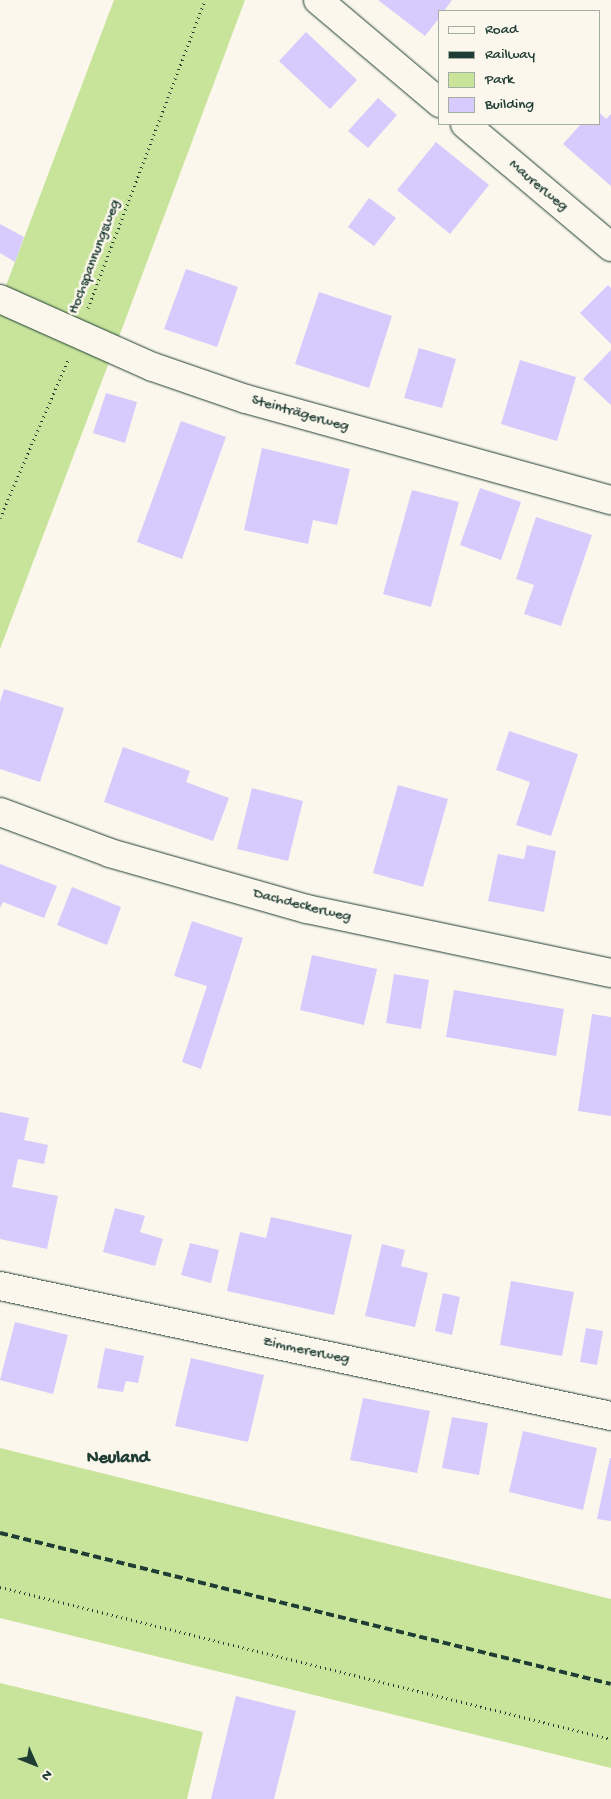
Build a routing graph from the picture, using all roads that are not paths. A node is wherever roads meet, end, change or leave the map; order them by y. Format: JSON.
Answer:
{"nodes":[{"id":1,"x":318,"y":0,"type":"edge"},
{"id":2,"x":438,"y":101,"type":"edge"},
{"id":3,"x":466,"y":125,"type":"edge"},
{"id":4,"x":611,"y":248,"type":"edge"},
{"id":5,"x":1,"y":299,"type":"edge"},
{"id":6,"x":611,"y":500,"type":"edge"},
{"id":7,"x":0,"y":812,"type":"edge"},
{"id":8,"x":611,"y":973,"type":"edge"},
{"id":9,"x":0,"y":1286,"type":"edge"},
{"id":10,"x":611,"y":1416,"type":"edge"}],
"edges":[{"from":1,"to":2,"type":"lane"},
{"from":3,"to":4,"type":"lane","name":"Maurerweg"},
{"from":5,"to":6,"type":"lane","name":"Steinträgerweg"},
{"from":7,"to":8,"type":"lane","name":"Dachdeckerweg"},
{"from":9,"to":10,"type":"lane","name":"Zimmererweg"}]}
